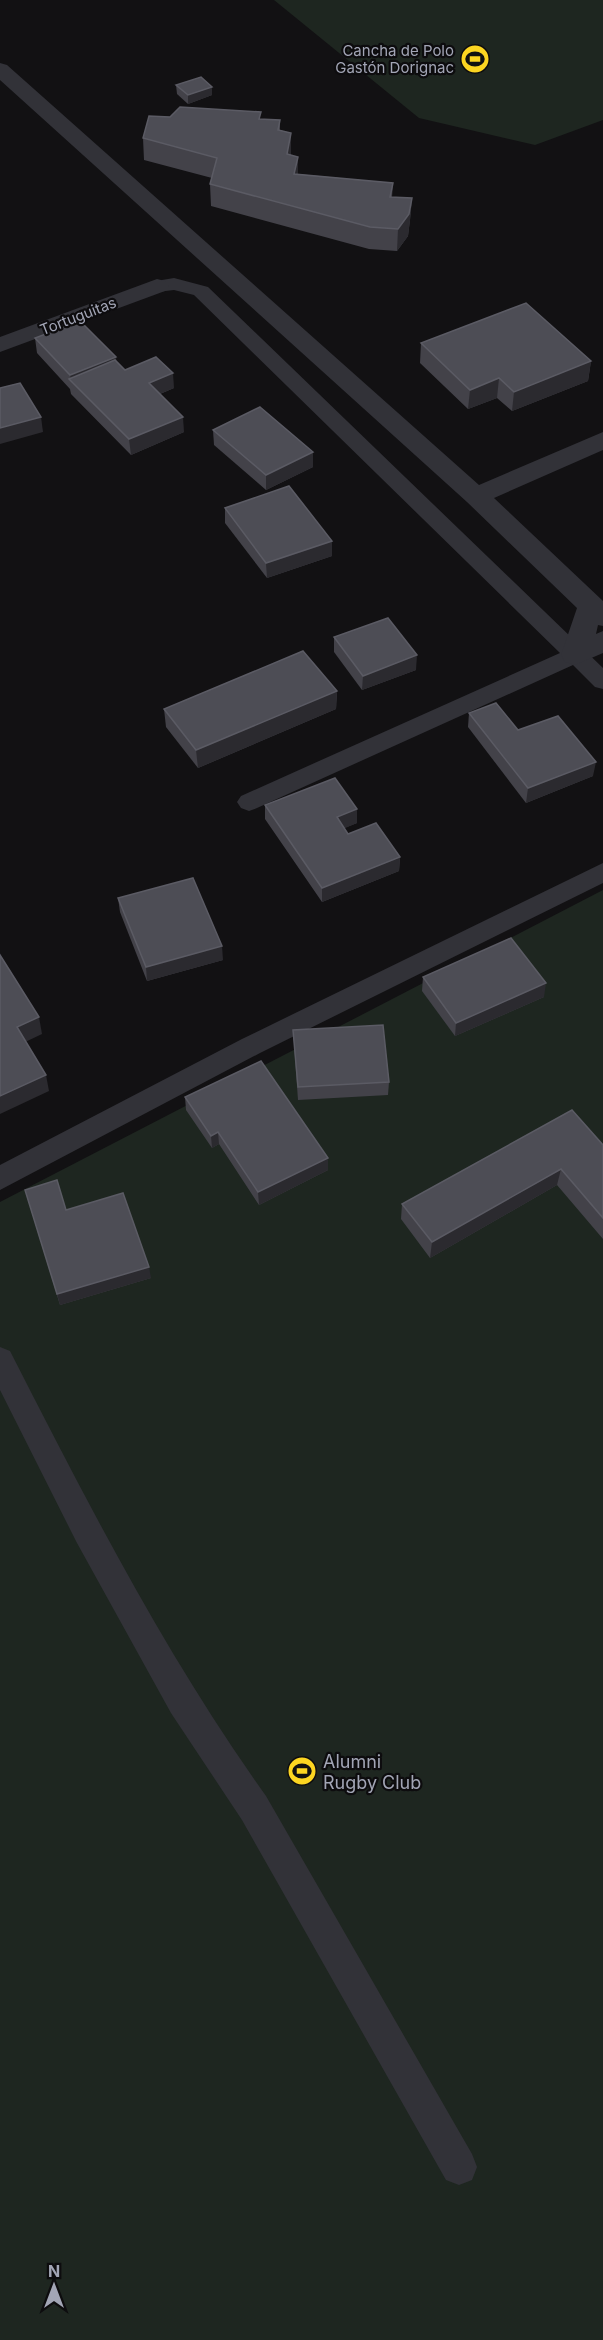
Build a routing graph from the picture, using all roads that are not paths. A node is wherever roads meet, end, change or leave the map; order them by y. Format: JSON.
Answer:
{"nodes":[{"id":1,"x":0,"y":69,"type":"edge"},
{"id":2,"x":157,"y":286,"type":"joint"},
{"id":3,"x":0,"y":345,"type":"edge"},
{"id":4,"x":603,"y":440,"type":"edge"},
{"id":5,"x":476,"y":496,"type":"junction"},
{"id":6,"x":597,"y":611,"type":"edge"},
{"id":7,"x":603,"y":641,"type":"edge"},
{"id":8,"x":575,"y":655,"type":"junction"},
{"id":9,"x":603,"y":681,"type":"edge"},
{"id":10,"x":249,"y":802,"type":"dead end"},
{"id":11,"x":603,"y":872,"type":"edge"},
{"id":12,"x":0,"y":1178,"type":"edge"},
{"id":13,"x":0,"y":1360,"type":"edge"},
{"id":14,"x":459,"y":2167,"type":"dead end"}],
"edges":[{"from":1,"to":5,"type":"street"},
{"from":2,"to":3,"type":"street","name":"Tortuguitas"},
{"from":2,"to":8,"type":"lane"},
{"from":4,"to":5,"type":"street"},
{"from":5,"to":6,"type":"street"},
{"from":6,"to":8,"type":"street"},
{"from":7,"to":8,"type":"street"},
{"from":8,"to":9,"type":"lane"},
{"from":8,"to":10,"type":"lane"},
{"from":11,"to":12,"type":"lane"},
{"from":13,"to":14,"type":"lane"}]}
